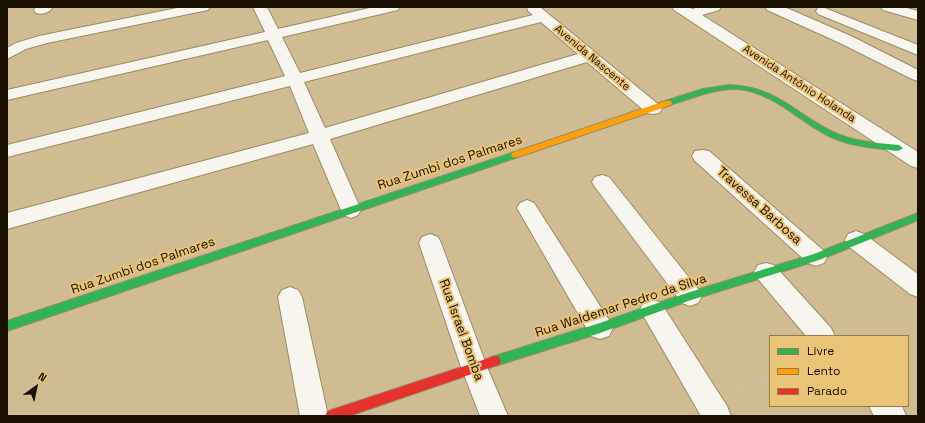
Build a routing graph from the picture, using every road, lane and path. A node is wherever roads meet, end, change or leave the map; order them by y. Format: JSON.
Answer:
{"nodes":[{"id":1,"x":203,"y":7,"type":"edge"},
{"id":2,"x":260,"y":7,"type":"edge"},
{"id":3,"x":394,"y":7,"type":"edge"},
{"id":4,"x":714,"y":7,"type":"edge"},
{"id":5,"x":772,"y":7,"type":"edge"},
{"id":6,"x":888,"y":7,"type":"edge"},
{"id":7,"x":685,"y":11,"type":"edge"},
{"id":8,"x":823,"y":11,"type":"dead end"},
{"id":9,"x":538,"y":12,"type":"edge"},
{"id":10,"x":918,"y":16,"type":"edge"},
{"id":11,"x":16,"y":18,"type":"dead end"},
{"id":12,"x":7,"y":33,"type":"edge"},
{"id":13,"x":273,"y":34,"type":"junction"},
{"id":14,"x":918,"y":50,"type":"edge"},
{"id":15,"x":7,"y":54,"type":"edge"},
{"id":16,"x":589,"y":56,"type":"junction"},
{"id":17,"x":918,"y":76,"type":"edge"},
{"id":18,"x":295,"y":79,"type":"junction"},
{"id":19,"x":7,"y":95,"type":"edge"},
{"id":20,"x":653,"y":109,"type":"junction"},
{"id":21,"x":320,"y":136,"type":"junction"},
{"id":22,"x":899,"y":148,"type":"junction"},
{"id":23,"x":7,"y":151,"type":"edge"},
{"id":24,"x":702,"y":156,"type":"dead end"},
{"id":25,"x":918,"y":161,"type":"edge"},
{"id":26,"x":602,"y":182,"type":"dead end"},
{"id":27,"x":528,"y":208,"type":"dead end"},
{"id":28,"x":351,"y":210,"type":"junction"},
{"id":29,"x":918,"y":216,"type":"edge"},
{"id":30,"x":7,"y":221,"type":"edge"},
{"id":31,"x":856,"y":240,"type":"junction"},
{"id":32,"x":430,"y":243,"type":"dead end"},
{"id":33,"x":816,"y":257,"type":"junction"},
{"id":34,"x":766,"y":272,"type":"junction"},
{"id":35,"x":918,"y":287,"type":"edge"},
{"id":36,"x":690,"y":296,"type":"junction"},
{"id":37,"x":290,"y":297,"type":"dead end"},
{"id":38,"x":652,"y":310,"type":"junction"},
{"id":39,"x":7,"y":326,"type":"edge"},
{"id":40,"x":600,"y":328,"type":"junction"},
{"id":41,"x":821,"y":335,"type":"edge"},
{"id":42,"x":474,"y":367,"type":"junction"},
{"id":43,"x":769,"y":379,"type":"edge"},
{"id":44,"x":884,"y":407,"type":"edge"},
{"id":45,"x":712,"y":409,"type":"edge"},
{"id":46,"x":314,"y":416,"type":"edge"},
{"id":47,"x":331,"y":416,"type":"edge"},
{"id":48,"x":494,"y":416,"type":"edge"},
{"id":49,"x":892,"y":416,"type":"edge"}],
"edges":[{"from":1,"to":15,"type":"street"},
{"from":2,"to":13,"type":"street"},
{"from":3,"to":13,"type":"street"},
{"from":4,"to":7,"type":"street"},
{"from":5,"to":17,"type":"street"},
{"from":6,"to":10,"type":"street"},
{"from":7,"to":22,"type":"street","name":"Avenida Antônio Holanda"},
{"from":8,"to":14,"type":"street"},
{"from":9,"to":16,"type":"street","name":"Avenida Nascente"},
{"from":9,"to":18,"type":"street"},
{"from":11,"to":12,"type":"path"},
{"from":13,"to":18,"type":"street"},
{"from":13,"to":19,"type":"street"},
{"from":16,"to":20,"type":"street","name":"Avenida Nascente"},
{"from":16,"to":21,"type":"street"},
{"from":18,"to":21,"type":"street"},
{"from":18,"to":23,"type":"street"},
{"from":20,"to":22,"type":"street","name":"Rua Zumbi dos Palmares"},
{"from":20,"to":28,"type":"street","name":"Rua Zumbi dos Palmares"},
{"from":21,"to":28,"type":"street"},
{"from":21,"to":30,"type":"street"},
{"from":22,"to":25,"type":"street","name":"Avenida Antônio Holanda"},
{"from":24,"to":33,"type":"street","name":"Travessa Barbosa"},
{"from":26,"to":36,"type":"street"},
{"from":27,"to":40,"type":"street"},
{"from":28,"to":39,"type":"street","name":"Rua Zumbi dos Palmares"},
{"from":29,"to":31,"type":"street","name":"Rua Waldemar Pedro da Silva"},
{"from":31,"to":33,"type":"street","name":"Rua Waldemar Pedro da Silva"},
{"from":31,"to":35,"type":"street"},
{"from":32,"to":42,"type":"street","name":"Rua Israel Bomba"},
{"from":33,"to":34,"type":"street","name":"Rua Waldemar Pedro da Silva"},
{"from":34,"to":36,"type":"street","name":"Rua Waldemar Pedro da Silva"},
{"from":34,"to":41,"type":"street"},
{"from":36,"to":38,"type":"street","name":"Rua Waldemar Pedro da Silva"},
{"from":37,"to":46,"type":"street"},
{"from":38,"to":40,"type":"street","name":"Rua Waldemar Pedro da Silva"},
{"from":38,"to":45,"type":"street"},
{"from":40,"to":42,"type":"street","name":"Rua Waldemar Pedro da Silva"},
{"from":42,"to":47,"type":"street","name":"Rua Waldemar Pedro da Silva"},
{"from":42,"to":48,"type":"street","name":"Rua Israel Bomba"},
{"from":43,"to":45,"type":"path"},
{"from":44,"to":49,"type":"street"}]}
